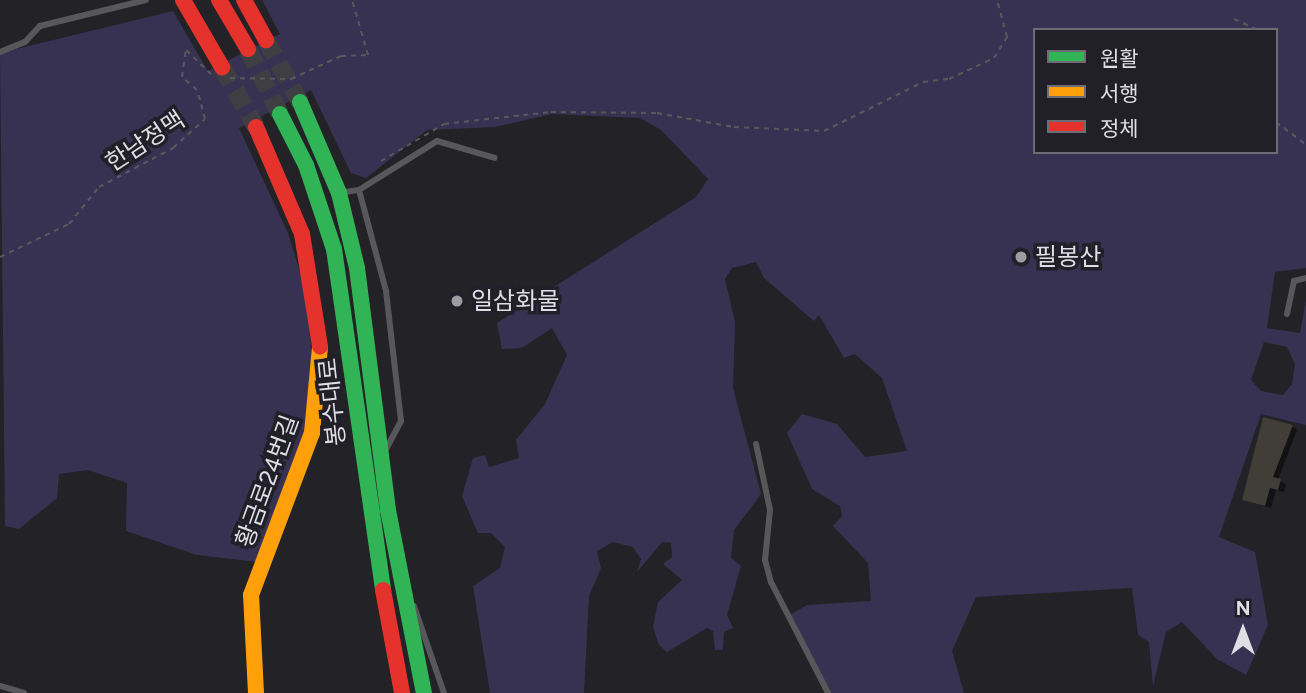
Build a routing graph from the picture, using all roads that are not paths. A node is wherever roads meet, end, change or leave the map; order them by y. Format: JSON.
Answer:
{"nodes":[{"id":1,"x":146,"y":0,"type":"edge"},
{"id":2,"x":183,"y":0,"type":"edge"},
{"id":3,"x":219,"y":0,"type":"edge"},
{"id":4,"x":244,"y":0,"type":"edge"},
{"id":5,"x":267,"y":40,"type":"tunnel mouth"},
{"id":6,"x":248,"y":50,"type":"tunnel mouth"},
{"id":7,"x":0,"y":52,"type":"edge"},
{"id":8,"x":222,"y":67,"type":"tunnel mouth"},
{"id":9,"x":300,"y":102,"type":"tunnel mouth"},
{"id":10,"x":280,"y":114,"type":"tunnel mouth"},
{"id":11,"x":256,"y":127,"type":"tunnel mouth"},
{"id":12,"x":495,"y":158,"type":"dead end"},
{"id":13,"x":359,"y":190,"type":"junction"},
{"id":14,"x":339,"y":193,"type":"junction"},
{"id":15,"x":1306,"y":278,"type":"edge"},
{"id":16,"x":1287,"y":314,"type":"dead end"},
{"id":17,"x":756,"y":444,"type":"dead end"},
{"id":18,"x":381,"y":455,"type":"junction"},
{"id":19,"x":397,"y":563,"type":"junction"},
{"id":20,"x":0,"y":685,"type":"edge"},
{"id":21,"x":23,"y":693,"type":"edge"},
{"id":22,"x":256,"y":693,"type":"edge"},
{"id":23,"x":402,"y":693,"type":"edge"},
{"id":24,"x":424,"y":693,"type":"edge"},
{"id":25,"x":444,"y":693,"type":"edge"},
{"id":26,"x":828,"y":693,"type":"edge"}],
"edges":[{"from":1,"to":7,"type":"lane"},
{"from":2,"to":8,"type":"main road"},
{"from":3,"to":6,"type":"main road"},
{"from":4,"to":5,"type":"main road"},
{"from":9,"to":14,"type":"main road","name":"봉수대로"},
{"from":10,"to":23,"type":"main road","name":"봉수대로"},
{"from":11,"to":22,"type":"main road","name":"황금로24번길"},
{"from":12,"to":13,"type":"lane"},
{"from":13,"to":14,"type":"lane"},
{"from":13,"to":18,"type":"lane","name":"봉수대로"},
{"from":14,"to":18,"type":"main road","name":"봉수대로"},
{"from":15,"to":16,"type":"lane"},
{"from":17,"to":26,"type":"lane"},
{"from":18,"to":19,"type":"main road","name":"봉수대로"},
{"from":19,"to":24,"type":"main road","name":"봉수대로"},
{"from":19,"to":25,"type":"lane"},
{"from":20,"to":21,"type":"lane"}]}
